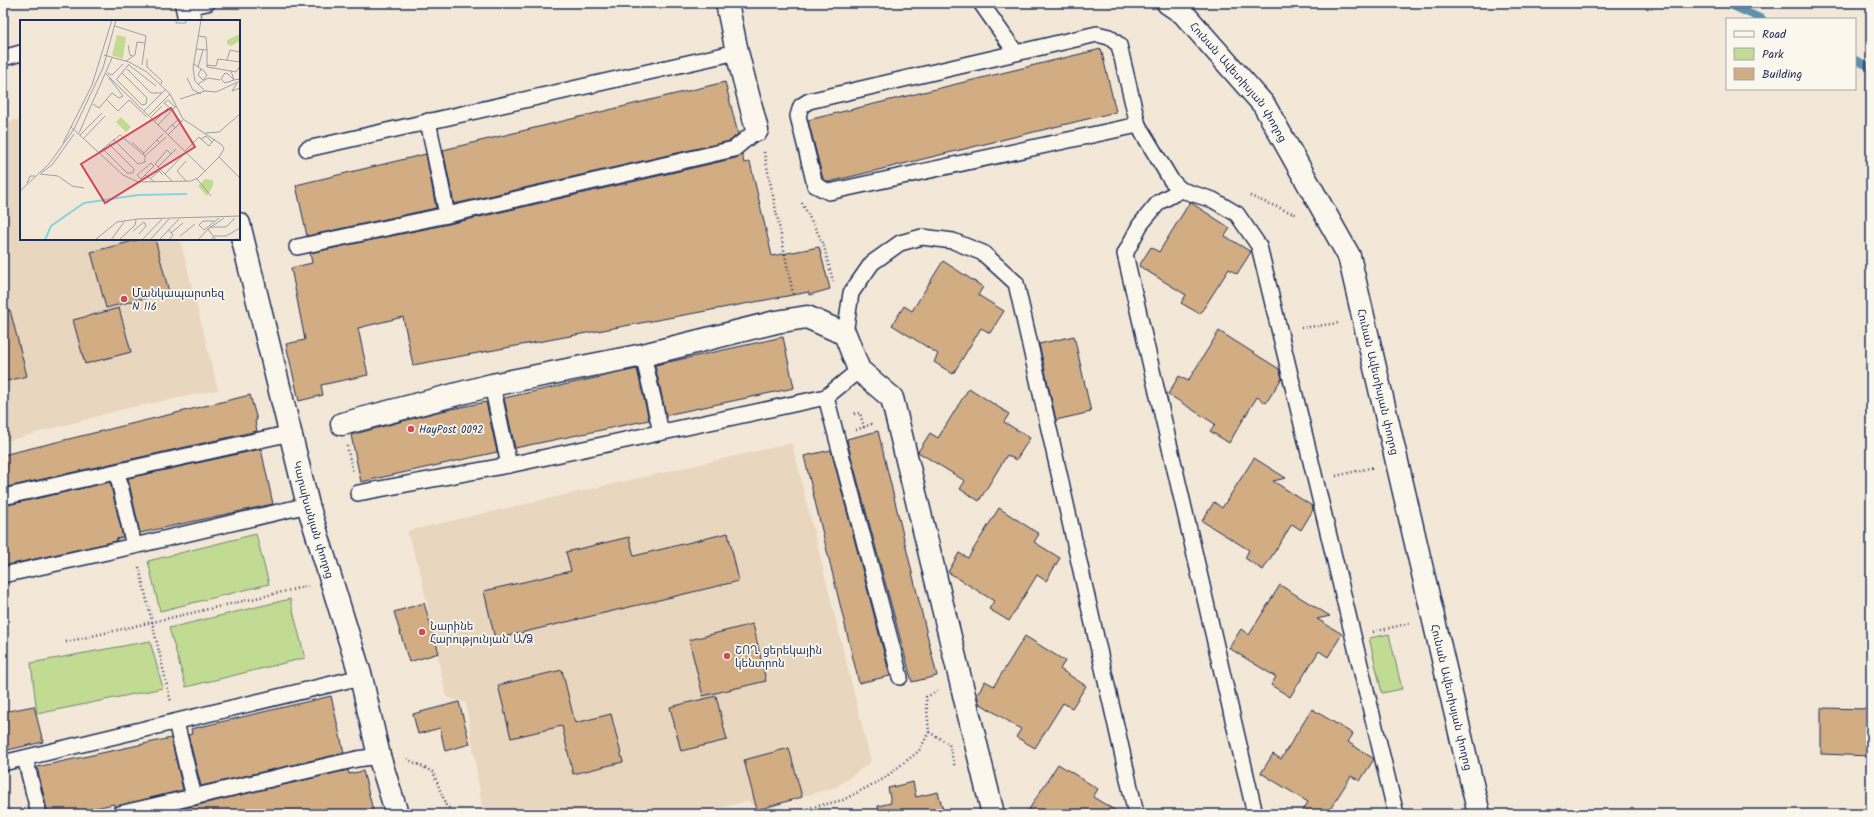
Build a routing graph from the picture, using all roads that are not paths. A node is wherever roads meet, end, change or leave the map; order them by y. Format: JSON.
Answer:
{"nodes":[{"id":1,"x":728,"y":3,"type":"edge"},
{"id":2,"x":981,"y":3,"type":"edge"},
{"id":3,"x":1168,"y":3,"type":"edge"},
{"id":4,"x":737,"y":52,"type":"junction"},
{"id":5,"x":20,"y":53,"type":"edge"},
{"id":6,"x":1016,"y":53,"type":"junction"},
{"id":7,"x":3,"y":58,"type":"edge"},
{"id":8,"x":428,"y":121,"type":"junction"},
{"id":9,"x":1138,"y":125,"type":"junction"},
{"id":10,"x":757,"y":130,"type":"joint"},
{"id":11,"x":307,"y":149,"type":"dead end"},
{"id":12,"x":1181,"y":190,"type":"junction"},
{"id":13,"x":447,"y":215,"type":"junction"},
{"id":14,"x":240,"y":228,"type":"edge"},
{"id":15,"x":297,"y":247,"type":"dead end"},
{"id":16,"x":845,"y":334,"type":"junction"},
{"id":17,"x":643,"y":355,"type":"junction"},
{"id":18,"x":859,"y":370,"type":"junction"},
{"id":19,"x":492,"y":384,"type":"junction"},
{"id":20,"x":826,"y":397,"type":"junction"},
{"id":21,"x":342,"y":424,"type":"road end"},
{"id":22,"x":661,"y":432,"type":"junction"},
{"id":23,"x":291,"y":433,"type":"junction"},
{"id":24,"x":509,"y":465,"type":"junction"},
{"id":25,"x":117,"y":472,"type":"junction"},
{"id":26,"x":358,"y":493,"type":"road end"},
{"id":27,"x":3,"y":497,"type":"edge"},
{"id":28,"x":308,"y":505,"type":"junction"},
{"id":29,"x":136,"y":553,"type":"junction"},
{"id":30,"x":3,"y":575,"type":"edge"},
{"id":31,"x":361,"y":677,"type":"junction"},
{"id":32,"x":900,"y":678,"type":"dead end"},
{"id":33,"x":176,"y":722,"type":"junction"},
{"id":34,"x":379,"y":756,"type":"junction"},
{"id":35,"x":25,"y":758,"type":"junction"},
{"id":36,"x":3,"y":763,"type":"edge"},
{"id":37,"x":194,"y":797,"type":"junction"},
{"id":38,"x":39,"y":814,"type":"edge"},
{"id":39,"x":119,"y":814,"type":"edge"},
{"id":40,"x":397,"y":814,"type":"edge"},
{"id":41,"x":993,"y":814,"type":"edge"},
{"id":42,"x":1136,"y":814,"type":"edge"},
{"id":43,"x":1255,"y":814,"type":"edge"},
{"id":44,"x":1396,"y":814,"type":"edge"},
{"id":45,"x":1479,"y":814,"type":"edge"}],
"edges":[{"from":1,"to":4,"type":"street"},
{"from":2,"to":6,"type":"lane"},
{"from":3,"to":45,"type":"street","name":"Հունան Ավետիսյան փողոց"},
{"from":4,"to":8,"type":"lane"},
{"from":4,"to":10,"type":"street"},
{"from":5,"to":7,"type":"lane"},
{"from":6,"to":9,"type":"lane"},
{"from":6,"to":9,"type":"lane"},
{"from":8,"to":11,"type":"lane"},
{"from":8,"to":13,"type":"lane"},
{"from":9,"to":12,"type":"lane"},
{"from":10,"to":13,"type":"lane"},
{"from":12,"to":43,"type":"lane"},
{"from":12,"to":44,"type":"lane"},
{"from":13,"to":15,"type":"lane"},
{"from":14,"to":23,"type":"street","name":"Կարախանյան փողոց"},
{"from":16,"to":17,"type":"street"},
{"from":16,"to":18,"type":"street"},
{"from":16,"to":42,"type":"lane"},
{"from":17,"to":19,"type":"street"},
{"from":17,"to":22,"type":"lane"},
{"from":18,"to":20,"type":"lane"},
{"from":18,"to":41,"type":"street"},
{"from":19,"to":21,"type":"street"},
{"from":19,"to":24,"type":"lane"},
{"from":20,"to":22,"type":"lane"},
{"from":20,"to":32,"type":"lane"},
{"from":22,"to":24,"type":"lane"},
{"from":23,"to":25,"type":"lane"},
{"from":23,"to":28,"type":"street","name":"Կարախանյան փողոց"},
{"from":24,"to":26,"type":"lane"},
{"from":25,"to":27,"type":"lane"},
{"from":25,"to":29,"type":"lane"},
{"from":28,"to":29,"type":"lane"},
{"from":28,"to":31,"type":"street","name":"Կարախանյան փողոց"},
{"from":29,"to":30,"type":"lane"},
{"from":31,"to":33,"type":"lane"},
{"from":31,"to":34,"type":"street","name":"Կարախանյան փողոց"},
{"from":33,"to":35,"type":"lane"},
{"from":33,"to":37,"type":"lane"},
{"from":34,"to":37,"type":"lane"},
{"from":34,"to":40,"type":"street","name":"Կարախանյան փողոց"},
{"from":35,"to":36,"type":"lane"},
{"from":35,"to":38,"type":"lane"},
{"from":37,"to":39,"type":"lane"}]}
